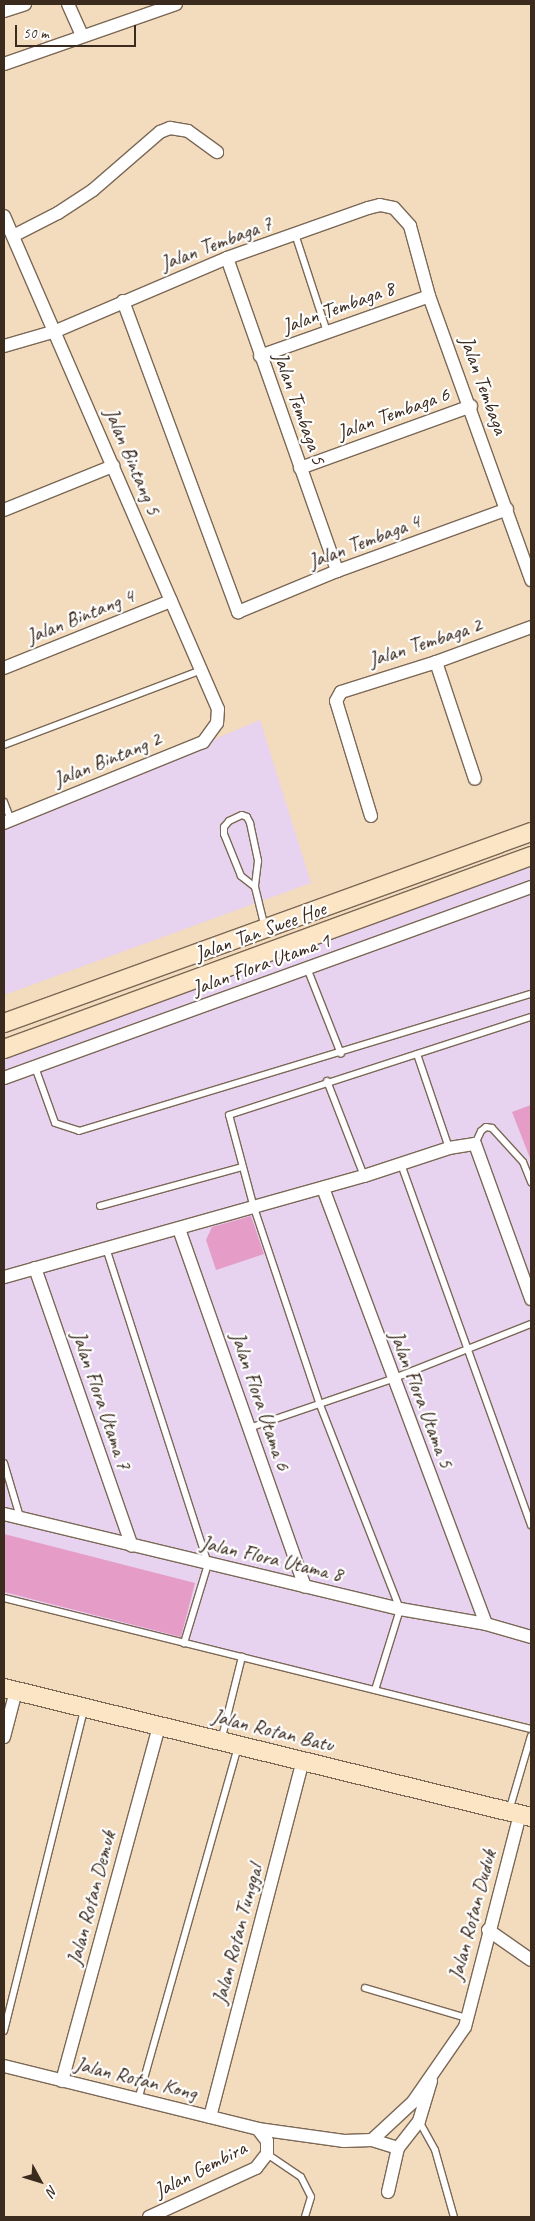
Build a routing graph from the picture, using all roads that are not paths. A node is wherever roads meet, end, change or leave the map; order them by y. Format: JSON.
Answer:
{"nodes":[{"id":1,"x":68,"y":4,"type":"edge"},
{"id":2,"x":176,"y":4,"type":"edge"},
{"id":3,"x":82,"y":35,"type":"junction"},
{"id":4,"x":4,"y":64,"type":"edge"},
{"id":5,"x":217,"y":152,"type":"dead end"},
{"id":6,"x":394,"y":208,"type":"joint"},
{"id":7,"x":4,"y":216,"type":"edge"},
{"id":8,"x":295,"y":234,"type":"junction"},
{"id":9,"x":13,"y":236,"type":"junction"},
{"id":10,"x":227,"y":258,"type":"junction"},
{"id":11,"x":429,"y":296,"type":"junction"},
{"id":12,"x":123,"y":301,"type":"junction"},
{"id":13,"x":56,"y":331,"type":"junction"},
{"id":14,"x":327,"y":332,"type":"junction"},
{"id":15,"x":4,"y":346,"type":"edge"},
{"id":16,"x":260,"y":356,"type":"junction"},
{"id":17,"x":470,"y":406,"type":"junction"},
{"id":18,"x":114,"y":466,"type":"junction"},
{"id":19,"x":300,"y":468,"type":"junction"},
{"id":20,"x":507,"y":509,"type":"junction"},
{"id":21,"x":4,"y":510,"type":"edge"},
{"id":22,"x":337,"y":571,"type":"junction"},
{"id":23,"x":531,"y":580,"type":"edge"},
{"id":24,"x":172,"y":601,"type":"junction"},
{"id":25,"x":531,"y":627,"type":"edge"},
{"id":26,"x":436,"y":662,"type":"junction"},
{"id":27,"x":4,"y":668,"type":"edge"},
{"id":28,"x":201,"y":670,"type":"junction"},
{"id":29,"x":217,"y":723,"type":"joint"},
{"id":30,"x":4,"y":745,"type":"edge"},
{"id":31,"x":475,"y":779,"type":"dead end"},
{"id":32,"x":4,"y":802,"type":"edge"},
{"id":33,"x":372,"y":816,"type":"dead end"},
{"id":34,"x":7,"y":821,"type":"edge"},
{"id":35,"x":531,"y":832,"type":"edge"},
{"id":36,"x":531,"y":856,"type":"edge"},
{"id":37,"x":254,"y":887,"type":"junction"},
{"id":38,"x":531,"y":887,"type":"edge"},
{"id":39,"x":265,"y":929,"type":"junction"},
{"id":40,"x":307,"y":968,"type":"junction"},
{"id":41,"x":531,"y":994,"type":"edge"},
{"id":42,"x":531,"y":1017,"type":"edge"},
{"id":43,"x":4,"y":1023,"type":"edge"},
{"id":44,"x":4,"y":1049,"type":"edge"},
{"id":45,"x":341,"y":1054,"type":"junction"},
{"id":46,"x":417,"y":1054,"type":"junction"},
{"id":47,"x":35,"y":1067,"type":"junction"},
{"id":48,"x":4,"y":1078,"type":"edge"},
{"id":49,"x":327,"y":1081,"type":"junction"},
{"id":50,"x":477,"y":1147,"type":"junction"},
{"id":51,"x":449,"y":1148,"type":"junction"},
{"id":52,"x":401,"y":1164,"type":"junction"},
{"id":53,"x":243,"y":1167,"type":"junction"},
{"id":54,"x":364,"y":1176,"type":"junction"},
{"id":55,"x":531,"y":1182,"type":"edge"},
{"id":56,"x":322,"y":1188,"type":"junction"},
{"id":57,"x":100,"y":1206,"type":"dead end"},
{"id":58,"x":254,"y":1208,"type":"junction"},
{"id":59,"x":179,"y":1229,"type":"junction"},
{"id":60,"x":106,"y":1248,"type":"junction"},
{"id":61,"x":35,"y":1268,"type":"junction"},
{"id":62,"x":4,"y":1277,"type":"edge"},
{"id":63,"x":531,"y":1299,"type":"edge"},
{"id":64,"x":531,"y":1324,"type":"edge"},
{"id":65,"x":467,"y":1348,"type":"junction"},
{"id":66,"x":392,"y":1379,"type":"junction"},
{"id":67,"x":320,"y":1405,"type":"junction"},
{"id":68,"x":249,"y":1428,"type":"junction"},
{"id":69,"x":4,"y":1463,"type":"edge"},
{"id":70,"x":4,"y":1514,"type":"edge"},
{"id":71,"x":20,"y":1518,"type":"junction"},
{"id":72,"x":531,"y":1525,"type":"edge"},
{"id":73,"x":132,"y":1546,"type":"junction"},
{"id":74,"x":208,"y":1564,"type":"junction"},
{"id":75,"x":305,"y":1586,"type":"junction"},
{"id":76,"x":4,"y":1598,"type":"edge"},
{"id":77,"x":400,"y":1609,"type":"junction"},
{"id":78,"x":486,"y":1624,"type":"junction"},
{"id":79,"x":531,"y":1637,"type":"edge"},
{"id":80,"x":184,"y":1643,"type":"junction"},
{"id":81,"x":242,"y":1657,"type":"junction"},
{"id":82,"x":10,"y":1689,"type":"edge"},
{"id":83,"x":375,"y":1690,"type":"junction"},
{"id":84,"x":84,"y":1707,"type":"junction"},
{"id":85,"x":159,"y":1726,"type":"junction"},
{"id":86,"x":531,"y":1729,"type":"edge"},
{"id":87,"x":531,"y":1736,"type":"edge"},
{"id":88,"x":4,"y":1737,"type":"edge"},
{"id":89,"x":230,"y":1743,"type":"junction"},
{"id":90,"x":303,"y":1761,"type":"junction"},
{"id":91,"x":520,"y":1814,"type":"edge"},
{"id":92,"x":488,"y":1930,"type":"junction"},
{"id":93,"x":531,"y":1960,"type":"edge"},
{"id":94,"x":365,"y":1988,"type":"dead end"},
{"id":95,"x":466,"y":2022,"type":"junction"},
{"id":96,"x":4,"y":2031,"type":"edge"},
{"id":97,"x":4,"y":2066,"type":"edge"},
{"id":98,"x":432,"y":2076,"type":"junction"},
{"id":99,"x":62,"y":2081,"type":"junction"},
{"id":100,"x":138,"y":2100,"type":"junction"},
{"id":101,"x":210,"y":2117,"type":"junction"},
{"id":102,"x":419,"y":2121,"type":"junction"},
{"id":103,"x":258,"y":2129,"type":"junction"},
{"id":104,"x":372,"y":2140,"type":"junction"},
{"id":105,"x":398,"y":2148,"type":"junction"},
{"id":106,"x":267,"y":2154,"type":"junction"},
{"id":107,"x":388,"y":2192,"type":"dead end"},
{"id":108,"x":149,"y":2217,"type":"edge"},
{"id":109,"x":305,"y":2217,"type":"edge"},
{"id":110,"x":454,"y":2217,"type":"edge"}],
"edges":[{"from":1,"to":3,"type":"street"},
{"from":2,"to":3,"type":"street"},
{"from":3,"to":4,"type":"street"},
{"from":5,"to":9,"type":"street"},
{"from":6,"to":8,"type":"street","name":"Jalan Tembaga 7"},
{"from":6,"to":11,"type":"street","name":"Jalan Tembaga"},
{"from":7,"to":9,"type":"street","name":"Jalan Bintang 5"},
{"from":8,"to":10,"type":"street","name":"Jalan Tembaga 7"},
{"from":8,"to":14,"type":"lane"},
{"from":9,"to":13,"type":"street","name":"Jalan Bintang 5"},
{"from":10,"to":12,"type":"street","name":"Jalan Tembaga 7"},
{"from":10,"to":16,"type":"street","name":"Jalan Tembaga 5"},
{"from":11,"to":14,"type":"street","name":"Jalan Tembaga 8"},
{"from":11,"to":17,"type":"street","name":"Jalan Tembaga"},
{"from":12,"to":13,"type":"street","name":"Jalan Tembaga 7"},
{"from":12,"to":22,"type":"street","name":"Jalan Tembaga 4"},
{"from":13,"to":15,"type":"street","name":"Jalan Tembaga 7"},
{"from":13,"to":18,"type":"street","name":"Jalan Bintang 5"},
{"from":14,"to":16,"type":"street","name":"Jalan Tembaga 8"},
{"from":16,"to":19,"type":"street","name":"Jalan Tembaga 5"},
{"from":17,"to":19,"type":"street","name":"Jalan Tembaga 6"},
{"from":17,"to":20,"type":"street","name":"Jalan Tembaga"},
{"from":18,"to":21,"type":"street"},
{"from":18,"to":24,"type":"street","name":"Jalan Bintang 5"},
{"from":19,"to":22,"type":"street","name":"Jalan Tembaga 5"},
{"from":20,"to":22,"type":"street","name":"Jalan Tembaga 4"},
{"from":20,"to":23,"type":"street","name":"Jalan Tembaga"},
{"from":24,"to":27,"type":"street","name":"Jalan Bintang 4"},
{"from":24,"to":28,"type":"street","name":"Jalan Bintang 5"},
{"from":25,"to":26,"type":"street","name":"Jalan Tembaga 2"},
{"from":26,"to":31,"type":"street"},
{"from":26,"to":33,"type":"street","name":"Jalan Tembaga 2"},
{"from":28,"to":29,"type":"street","name":"Jalan Bintang 5"},
{"from":28,"to":30,"type":"lane"},
{"from":29,"to":34,"type":"street","name":"Jalan Bintang 2"},
{"from":32,"to":34,"type":"lane"},
{"from":35,"to":39,"type":"main road","name":"Jalan Tan Swee Hoe"},
{"from":36,"to":44,"type":"main road","name":"Jalan Tan Swee Hoe"},
{"from":37,"to":37,"type":"lane"},
{"from":37,"to":39,"type":"lane"},
{"from":38,"to":40,"type":"street","name":"Jalan Flora Utama 1"},
{"from":39,"to":43,"type":"main road","name":"Jalan Tan Swee Hoe"},
{"from":40,"to":45,"type":"lane"},
{"from":40,"to":47,"type":"street","name":"Jalan Flora Utama 1"},
{"from":41,"to":45,"type":"lane"},
{"from":42,"to":46,"type":"lane"},
{"from":45,"to":47,"type":"lane"},
{"from":46,"to":49,"type":"lane"},
{"from":46,"to":51,"type":"lane"},
{"from":47,"to":48,"type":"street","name":"Jalan Flora Utama 1"},
{"from":49,"to":53,"type":"lane"},
{"from":49,"to":54,"type":"lane"},
{"from":50,"to":51,"type":"street"},
{"from":50,"to":55,"type":"lane"},
{"from":50,"to":63,"type":"street"},
{"from":51,"to":52,"type":"street"},
{"from":52,"to":54,"type":"street"},
{"from":52,"to":65,"type":"lane"},
{"from":53,"to":57,"type":"lane"},
{"from":53,"to":58,"type":"lane"},
{"from":54,"to":56,"type":"street"},
{"from":56,"to":58,"type":"street"},
{"from":56,"to":66,"type":"street","name":"Jalan Flora Utama 5"},
{"from":58,"to":59,"type":"street"},
{"from":58,"to":67,"type":"lane"},
{"from":59,"to":60,"type":"street"},
{"from":59,"to":68,"type":"street","name":"Jalan Flora Utama 6"},
{"from":60,"to":61,"type":"street"},
{"from":60,"to":74,"type":"lane"},
{"from":61,"to":62,"type":"street"},
{"from":61,"to":73,"type":"street","name":"Jalan Flora Utama 7"},
{"from":64,"to":65,"type":"lane"},
{"from":65,"to":66,"type":"lane"},
{"from":65,"to":72,"type":"lane"},
{"from":66,"to":67,"type":"lane"},
{"from":66,"to":78,"type":"street","name":"Jalan Flora Utama 5"},
{"from":67,"to":68,"type":"lane"},
{"from":67,"to":77,"type":"lane"},
{"from":68,"to":75,"type":"street","name":"Jalan Flora Utama 6"},
{"from":69,"to":71,"type":"lane"},
{"from":70,"to":71,"type":"street","name":"Jalan Flora Utama 8"},
{"from":71,"to":73,"type":"street","name":"Jalan Flora Utama 8"},
{"from":73,"to":74,"type":"street","name":"Jalan Flora Utama 8"},
{"from":74,"to":75,"type":"street","name":"Jalan Flora Utama 8"},
{"from":74,"to":80,"type":"lane"},
{"from":75,"to":77,"type":"street","name":"Jalan Flora Utama 8"},
{"from":76,"to":80,"type":"lane"},
{"from":77,"to":78,"type":"street","name":"Jalan Flora Utama 8"},
{"from":77,"to":83,"type":"lane"},
{"from":78,"to":79,"type":"street","name":"Jalan Flora Utama 8"},
{"from":80,"to":81,"type":"lane"},
{"from":81,"to":83,"type":"lane"},
{"from":81,"to":89,"type":"lane"},
{"from":82,"to":84,"type":"main road","name":"Jalan Rotan Batu"},
{"from":82,"to":88,"type":"street"},
{"from":83,"to":86,"type":"lane"},
{"from":84,"to":85,"type":"main road","name":"Jalan Rotan Batu"},
{"from":84,"to":96,"type":"lane"},
{"from":85,"to":89,"type":"main road","name":"Jalan Rotan Batu"},
{"from":85,"to":99,"type":"street","name":"Jalan Rotan Demuk"},
{"from":87,"to":91,"type":"lane"},
{"from":89,"to":90,"type":"main road","name":"Jalan Rotan Batu"},
{"from":89,"to":100,"type":"lane"},
{"from":90,"to":91,"type":"main road","name":"Jalan Rotan Batu"},
{"from":90,"to":101,"type":"street","name":"Jalan Rotan Tunggal"},
{"from":91,"to":92,"type":"street","name":"Jalan Rotan Duduk"},
{"from":92,"to":93,"type":"street"},
{"from":92,"to":95,"type":"street","name":"Jalan Rotan Duduk"},
{"from":94,"to":95,"type":"lane"},
{"from":95,"to":98,"type":"street","name":"Jalan Rotan Duduk"},
{"from":97,"to":99,"type":"street","name":"Jalan Rotan Kong"},
{"from":98,"to":102,"type":"street"},
{"from":98,"to":104,"type":"street","name":"Jalan Rotan Duduk"},
{"from":99,"to":100,"type":"street","name":"Jalan Rotan Kong"},
{"from":100,"to":101,"type":"street","name":"Jalan Rotan Kong"},
{"from":101,"to":103,"type":"street","name":"Jalan Rotan Kong"},
{"from":102,"to":105,"type":"street"},
{"from":102,"to":110,"type":"lane"},
{"from":103,"to":104,"type":"street","name":"Jalan Rotan Kong"},
{"from":103,"to":106,"type":"street"},
{"from":104,"to":105,"type":"street","name":"Jalan Rotan Kong"},
{"from":105,"to":107,"type":"street"},
{"from":106,"to":108,"type":"street","name":"Jalan Gembira"},
{"from":106,"to":109,"type":"lane"}]}
